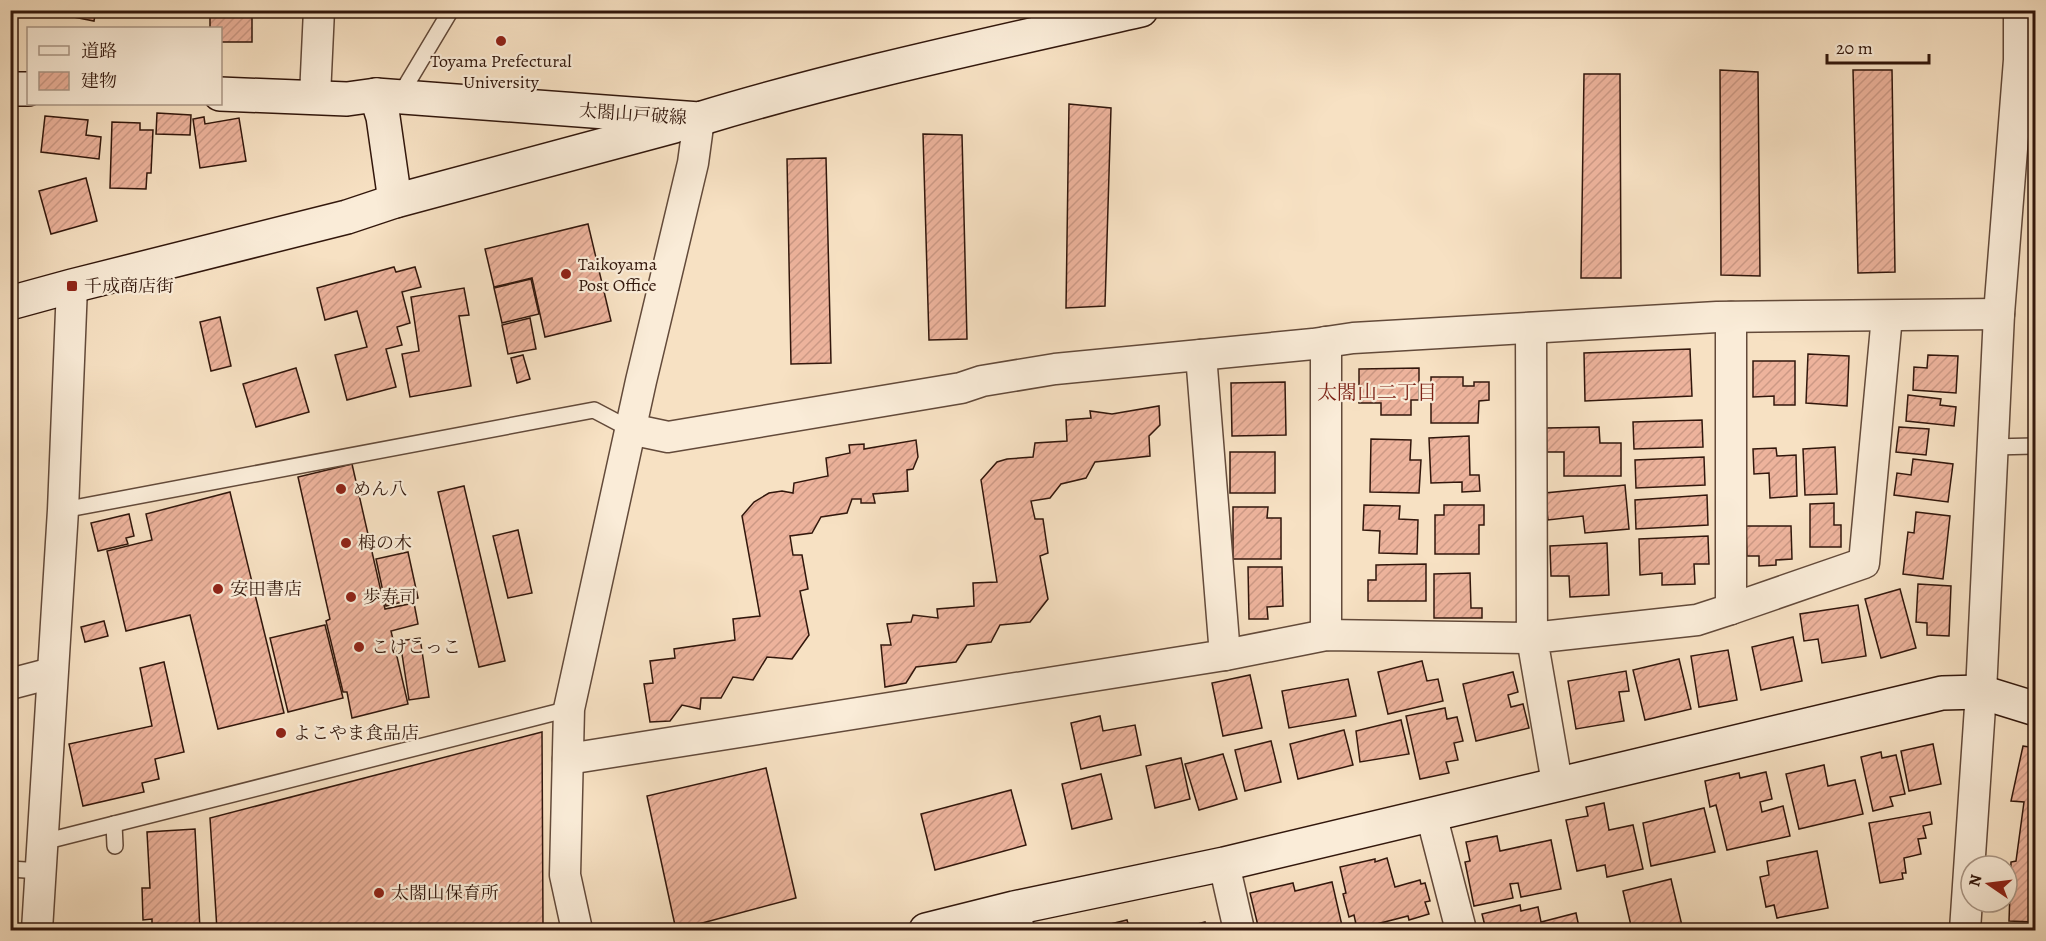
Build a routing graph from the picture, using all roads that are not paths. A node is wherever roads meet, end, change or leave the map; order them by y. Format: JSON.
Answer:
{"nodes":[{"id":1,"x":319,"y":10,"type":"edge"},
{"id":2,"x":451,"y":10,"type":"edge"},
{"id":3,"x":1141,"y":10,"type":"edge"},
{"id":4,"x":2019,"y":10,"type":"edge"},
{"id":5,"x":10,"y":89,"type":"edge"},
{"id":6,"x":27,"y":89,"type":"edge"},
{"id":7,"x":222,"y":94,"type":"edge"},
{"id":8,"x":315,"y":96,"type":"junction"},
{"id":9,"x":388,"y":96,"type":"junction"},
{"id":10,"x":699,"y":119,"type":"junction"},
{"id":11,"x":395,"y":201,"type":"junction"},
{"id":12,"x":72,"y":286,"type":"junction"},
{"id":13,"x":10,"y":303,"type":"edge"},
{"id":14,"x":1999,"y":314,"type":"junction"},
{"id":15,"x":1887,"y":315,"type":"junction"},
{"id":16,"x":1731,"y":317,"type":"junction"},
{"id":17,"x":1530,"y":328,"type":"junction"},
{"id":18,"x":1326,"y":342,"type":"junction"},
{"id":19,"x":1201,"y":355,"type":"junction"},
{"id":20,"x":630,"y":429,"type":"junction"},
{"id":21,"x":2036,"y":446,"type":"edge"},
{"id":22,"x":1992,"y":447,"type":"junction"},
{"id":23,"x":63,"y":510,"type":"junction"},
{"id":24,"x":1731,"y":609,"type":"junction"},
{"id":25,"x":1326,"y":635,"type":"junction"},
{"id":26,"x":1532,"y":638,"type":"junction"},
{"id":27,"x":1225,"y":655,"type":"junction"},
{"id":28,"x":52,"y":673,"type":"junction"},
{"id":29,"x":10,"y":684,"type":"edge"},
{"id":30,"x":1981,"y":693,"type":"junction"},
{"id":31,"x":569,"y":709,"type":"junction"},
{"id":32,"x":2036,"y":709,"type":"edge"},
{"id":33,"x":568,"y":759,"type":"junction"},
{"id":34,"x":1557,"y":783,"type":"junction"},
{"id":35,"x":1431,"y":814,"type":"junction"},
{"id":36,"x":114,"y":824,"type":"junction"},
{"id":37,"x":115,"y":846,"type":"dead end"},
{"id":38,"x":42,"y":856,"type":"junction"},
{"id":39,"x":1224,"y":864,"type":"junction"},
{"id":40,"x":10,"y":868,"type":"edge"},
{"id":41,"x":1016,"y":920,"type":"edge"},
{"id":42,"x":37,"y":930,"type":"edge"},
{"id":43,"x":577,"y":930,"type":"edge"},
{"id":44,"x":926,"y":930,"type":"edge"},
{"id":45,"x":1239,"y":930,"type":"edge"},
{"id":46,"x":1461,"y":930,"type":"edge"},
{"id":47,"x":1965,"y":930,"type":"edge"}],
"edges":[{"from":1,"to":8,"type":"street"},
{"from":2,"to":9,"type":"lane"},
{"from":3,"to":10,"type":"street","name":"太閤山戸破線"},
{"from":4,"to":14,"type":"street"},
{"from":5,"to":6,"type":"street"},
{"from":7,"to":8,"type":"street","name":"太閤山戸破線"},
{"from":8,"to":9,"type":"street","name":"太閤山戸破線"},
{"from":9,"to":10,"type":"street","name":"太閤山戸破線"},
{"from":9,"to":11,"type":"street"},
{"from":10,"to":11,"type":"street"},
{"from":10,"to":20,"type":"street"},
{"from":11,"to":12,"type":"street"},
{"from":12,"to":13,"type":"street"},
{"from":12,"to":23,"type":"street"},
{"from":14,"to":15,"type":"street"},
{"from":14,"to":22,"type":"street"},
{"from":15,"to":16,"type":"street"},
{"from":15,"to":24,"type":"street"},
{"from":16,"to":17,"type":"street"},
{"from":16,"to":24,"type":"street"},
{"from":17,"to":18,"type":"street"},
{"from":17,"to":26,"type":"street"},
{"from":18,"to":19,"type":"street"},
{"from":18,"to":25,"type":"street"},
{"from":19,"to":20,"type":"street"},
{"from":19,"to":27,"type":"street"},
{"from":20,"to":23,"type":"lane"},
{"from":20,"to":31,"type":"street"},
{"from":21,"to":22,"type":"lane"},
{"from":22,"to":30,"type":"street"},
{"from":23,"to":28,"type":"street"},
{"from":24,"to":26,"type":"street"},
{"from":25,"to":26,"type":"street"},
{"from":25,"to":27,"type":"street"},
{"from":26,"to":34,"type":"street"},
{"from":27,"to":33,"type":"street"},
{"from":28,"to":29,"type":"street"},
{"from":28,"to":38,"type":"street"},
{"from":30,"to":32,"type":"street"},
{"from":30,"to":34,"type":"street"},
{"from":30,"to":47,"type":"street"},
{"from":31,"to":33,"type":"street"},
{"from":31,"to":36,"type":"lane"},
{"from":33,"to":43,"type":"street"},
{"from":34,"to":35,"type":"street"},
{"from":35,"to":39,"type":"street"},
{"from":35,"to":46,"type":"street"},
{"from":36,"to":37,"type":"lane"},
{"from":36,"to":38,"type":"lane"},
{"from":38,"to":40,"type":"lane"},
{"from":38,"to":42,"type":"street"},
{"from":39,"to":41,"type":"street"},
{"from":39,"to":45,"type":"street"},
{"from":41,"to":44,"type":"street"}]}
